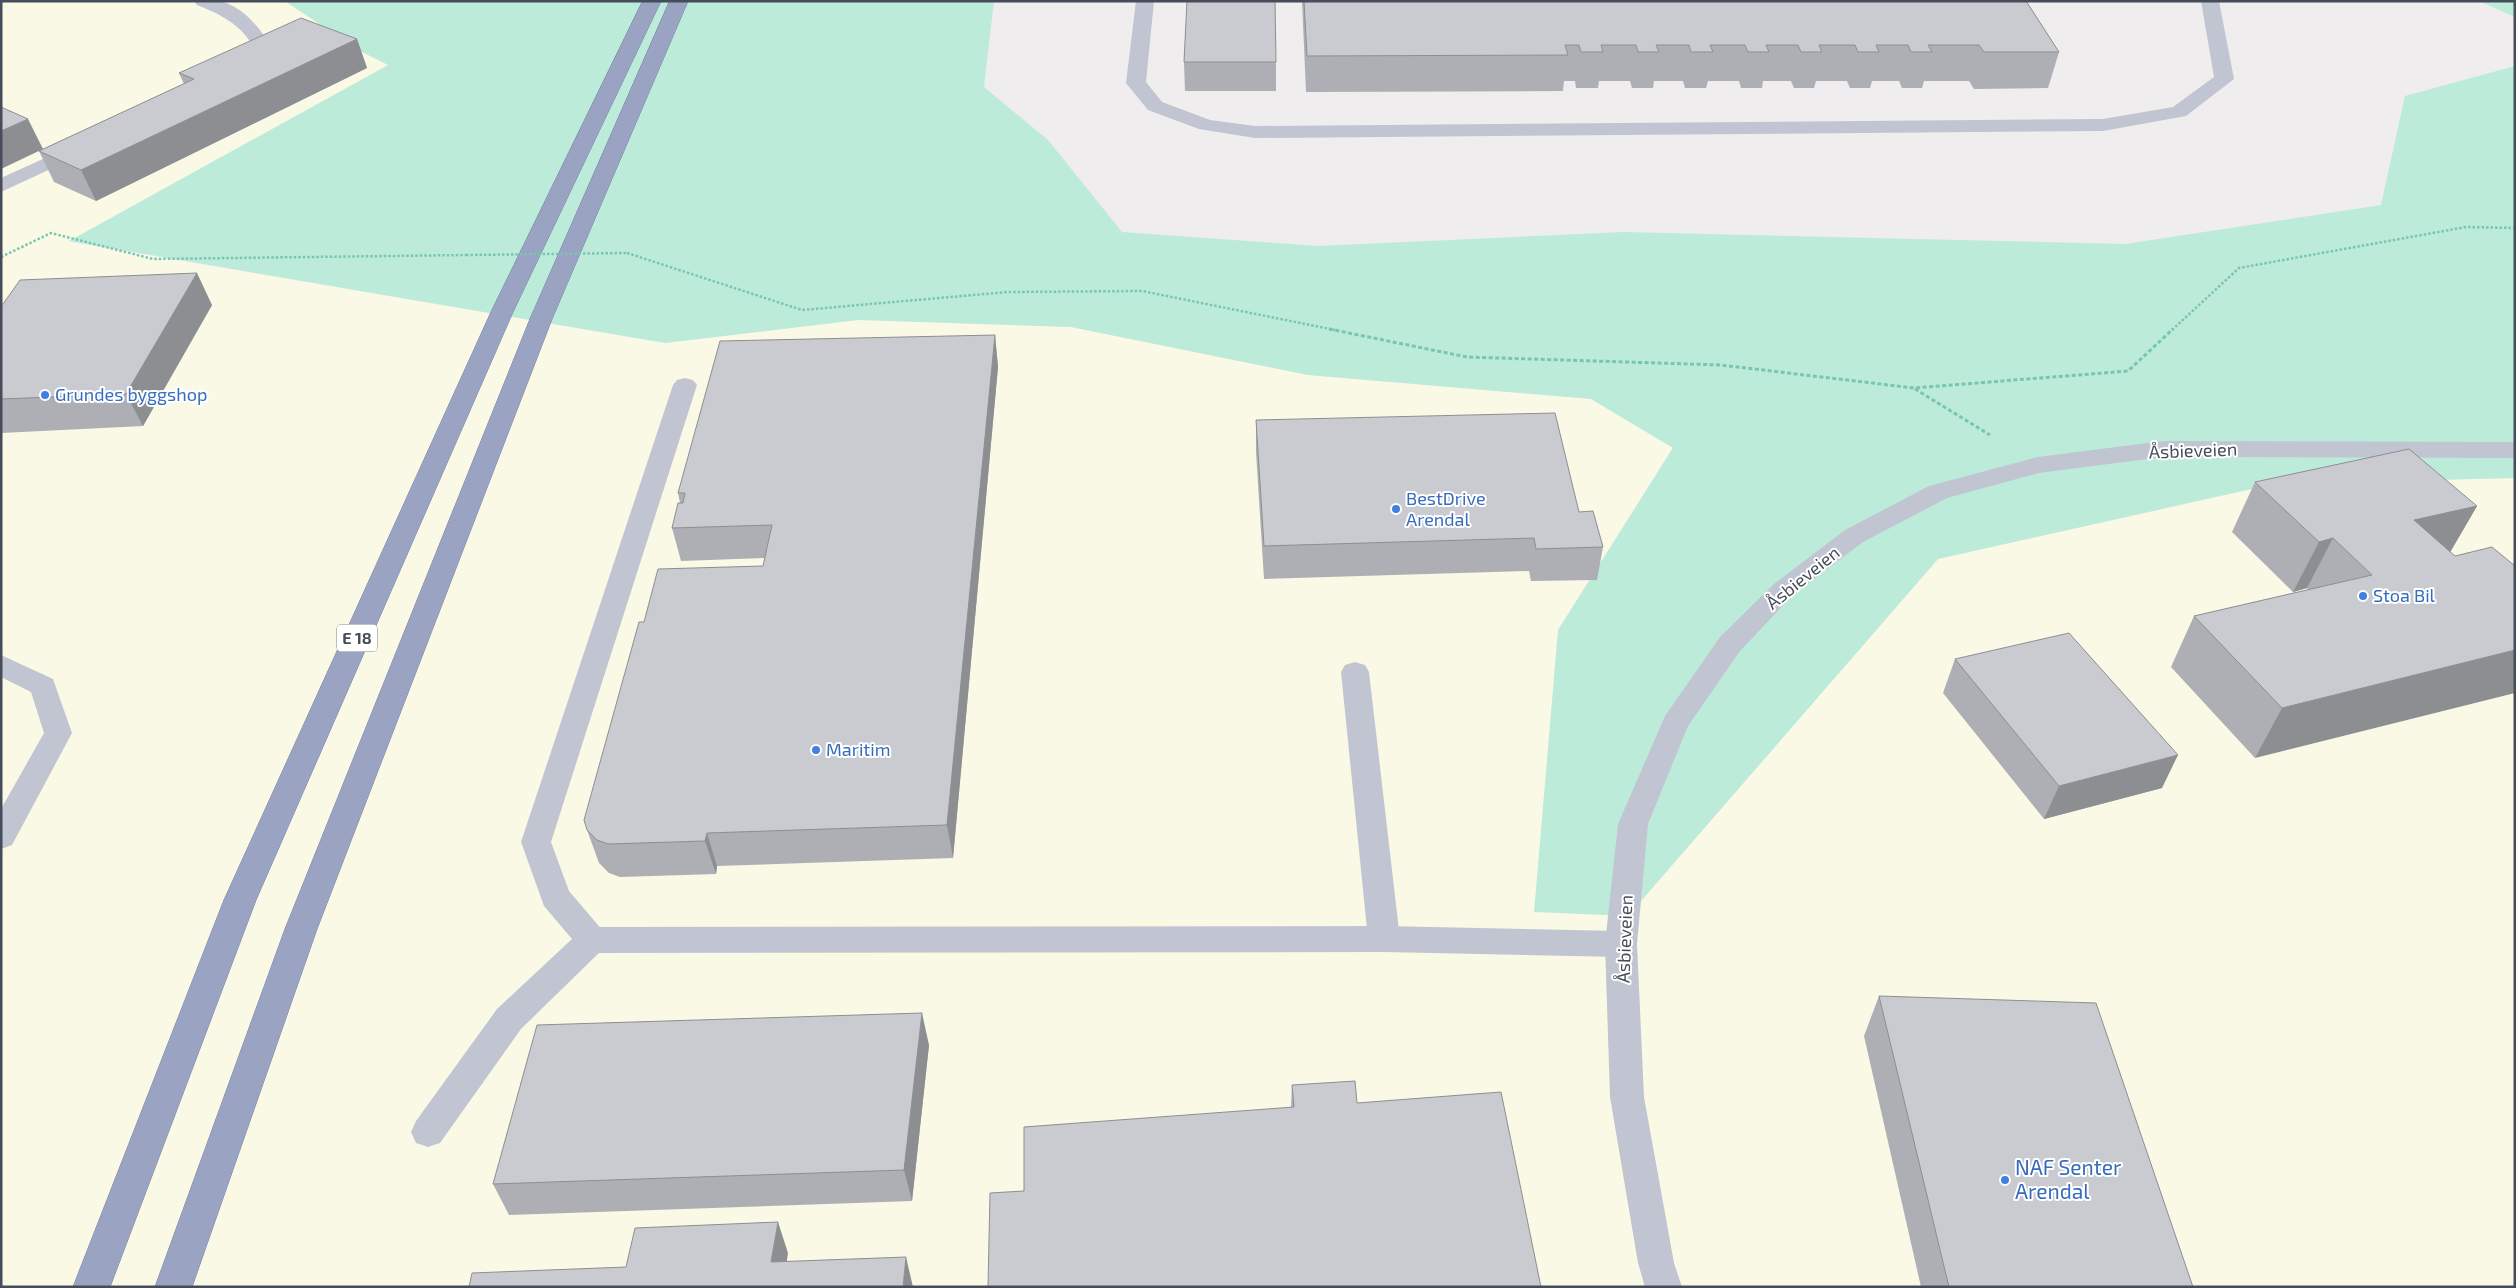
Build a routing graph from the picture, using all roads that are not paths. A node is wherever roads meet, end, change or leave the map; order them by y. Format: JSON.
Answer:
{"nodes":[{"id":1,"x":204,"y":1,"type":"edge"},
{"id":2,"x":652,"y":1,"type":"edge"},
{"id":3,"x":679,"y":1,"type":"edge"},
{"id":4,"x":1145,"y":1,"type":"edge"},
{"id":5,"x":2210,"y":1,"type":"edge"},
{"id":6,"x":229,"y":70,"type":"edge"},
{"id":7,"x":97,"y":139,"type":"edge"},
{"id":8,"x":1,"y":186,"type":"edge"},
{"id":9,"x":685,"y":385,"type":"dead end"},
{"id":10,"x":2515,"y":450,"type":"edge"},
{"id":11,"x":1,"y":665,"type":"edge"},
{"id":12,"x":1356,"y":672,"type":"dead end"},
{"id":13,"x":1,"y":837,"type":"edge"},
{"id":14,"x":592,"y":940,"type":"junction"},
{"id":15,"x":1384,"y":940,"type":"junction"},
{"id":16,"x":1621,"y":944,"type":"junction"},
{"id":17,"x":428,"y":1132,"type":"dead end"},
{"id":18,"x":90,"y":1287,"type":"edge"},
{"id":19,"x":173,"y":1287,"type":"edge"},
{"id":20,"x":1664,"y":1287,"type":"edge"}],
"edges":[{"from":1,"to":6,"type":"street"},
{"from":2,"to":18,"type":"highway","number":"E 18"},
{"from":3,"to":19,"type":"highway"},
{"from":4,"to":5,"type":"street"},
{"from":7,"to":8,"type":"street"},
{"from":9,"to":14,"type":"street"},
{"from":10,"to":16,"type":"street","name":"Åsbieveien"},
{"from":11,"to":13,"type":"street"},
{"from":12,"to":15,"type":"street"},
{"from":14,"to":15,"type":"street"},
{"from":14,"to":17,"type":"street"},
{"from":15,"to":16,"type":"street"},
{"from":16,"to":20,"type":"street","name":"Åsbieveien"}]}
